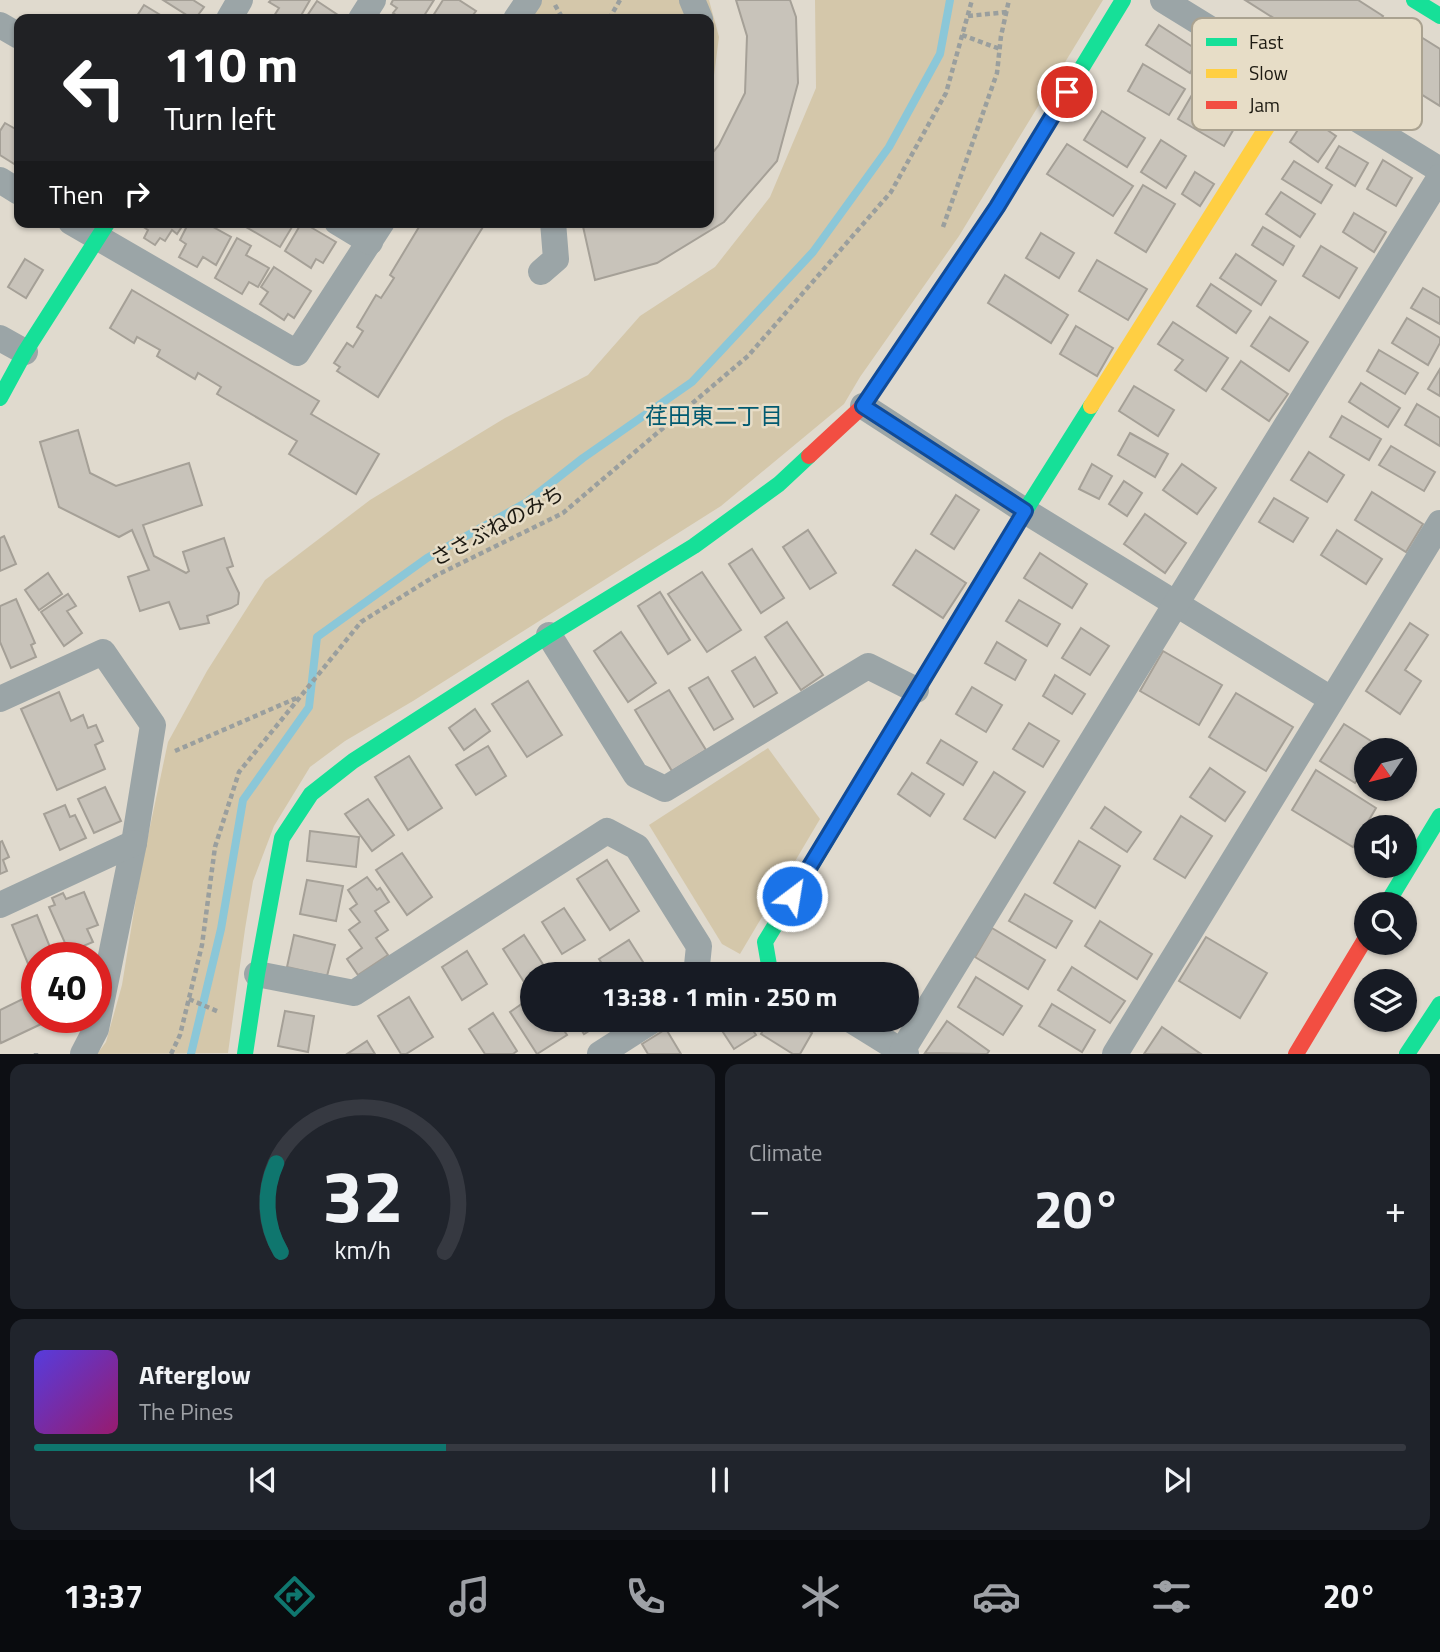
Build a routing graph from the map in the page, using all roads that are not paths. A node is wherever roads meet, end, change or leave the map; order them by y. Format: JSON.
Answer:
{"nodes":[{"id":1,"x":1123,"y":0,"type":"edge"},
{"id":2,"x":1163,"y":0,"type":"edge"},
{"id":3,"x":1414,"y":0,"type":"edge"},
{"id":4,"x":1440,"y":16,"type":"edge"},
{"id":5,"x":1193,"y":18,"type":"edge"},
{"id":6,"x":1265,"y":130,"type":"edge"},
{"id":7,"x":1375,"y":130,"type":"edge"},
{"id":8,"x":1440,"y":170,"type":"edge"},
{"id":9,"x":1440,"y":177,"type":"edge"},
{"id":10,"x":553,"y":228,"type":"edge"},
{"id":11,"x":104,"y":230,"type":"edge"},
{"id":12,"x":376,"y":232,"type":"edge"},
{"id":13,"x":541,"y":272,"type":"dead end"},
{"id":14,"x":0,"y":338,"type":"edge"},
{"id":15,"x":25,"y":352,"type":"junction"},
{"id":16,"x":0,"y":398,"type":"edge"},
{"id":17,"x":863,"y":406,"type":"junction"},
{"id":18,"x":1025,"y":511,"type":"junction"},
{"id":19,"x":1440,"y":523,"type":"edge"},
{"id":20,"x":1176,"y":603,"type":"junction"},
{"id":21,"x":549,"y":635,"type":"junction"},
{"id":22,"x":916,"y":690,"type":"junction"},
{"id":23,"x":0,"y":699,"type":"edge"},
{"id":24,"x":1331,"y":699,"type":"junction"},
{"id":25,"x":1440,"y":816,"type":"edge"},
{"id":26,"x":134,"y":843,"type":"junction"},
{"id":27,"x":1394,"y":892,"type":"edge"},
{"id":28,"x":0,"y":905,"type":"edge"},
{"id":29,"x":1356,"y":955,"type":"edge"},
{"id":30,"x":697,"y":962,"type":"edge"},
{"id":31,"x":769,"y":962,"type":"edge"},
{"id":32,"x":257,"y":974,"type":"junction"},
{"id":33,"x":1440,"y":1004,"type":"edge"},
{"id":34,"x":634,"y":1032,"type":"edge"},
{"id":35,"x":871,"y":1032,"type":"edge"},
{"id":36,"x":904,"y":1052,"type":"edge"},
{"id":37,"x":83,"y":1054,"type":"edge"},
{"id":38,"x":245,"y":1054,"type":"edge"},
{"id":39,"x":600,"y":1054,"type":"edge"},
{"id":40,"x":1115,"y":1054,"type":"edge"},
{"id":41,"x":1296,"y":1054,"type":"edge"},
{"id":42,"x":1407,"y":1054,"type":"edge"}],
"edges":[{"from":1,"to":17,"type":"street"},
{"from":2,"to":5,"type":"street"},
{"from":3,"to":4,"type":"street"},
{"from":6,"to":18,"type":"street"},
{"from":7,"to":8,"type":"street"},
{"from":9,"to":20,"type":"street"},
{"from":10,"to":13,"type":"street"},
{"from":11,"to":12,"type":"street"},
{"from":11,"to":15,"type":"street"},
{"from":14,"to":15,"type":"street"},
{"from":15,"to":16,"type":"street"},
{"from":17,"to":18,"type":"street"},
{"from":17,"to":21,"type":"street"},
{"from":18,"to":20,"type":"street"},
{"from":18,"to":22,"type":"street"},
{"from":19,"to":24,"type":"street"},
{"from":20,"to":24,"type":"street"},
{"from":20,"to":36,"type":"street"},
{"from":21,"to":22,"type":"street"},
{"from":21,"to":32,"type":"street"},
{"from":22,"to":31,"type":"street"},
{"from":23,"to":26,"type":"street"},
{"from":24,"to":40,"type":"street"},
{"from":25,"to":27,"type":"street"},
{"from":26,"to":28,"type":"street"},
{"from":26,"to":37,"type":"street"},
{"from":29,"to":41,"type":"street"},
{"from":30,"to":32,"type":"street"},
{"from":32,"to":38,"type":"street"},
{"from":33,"to":42,"type":"street"},
{"from":34,"to":39,"type":"street"},
{"from":35,"to":36,"type":"street"}]}
